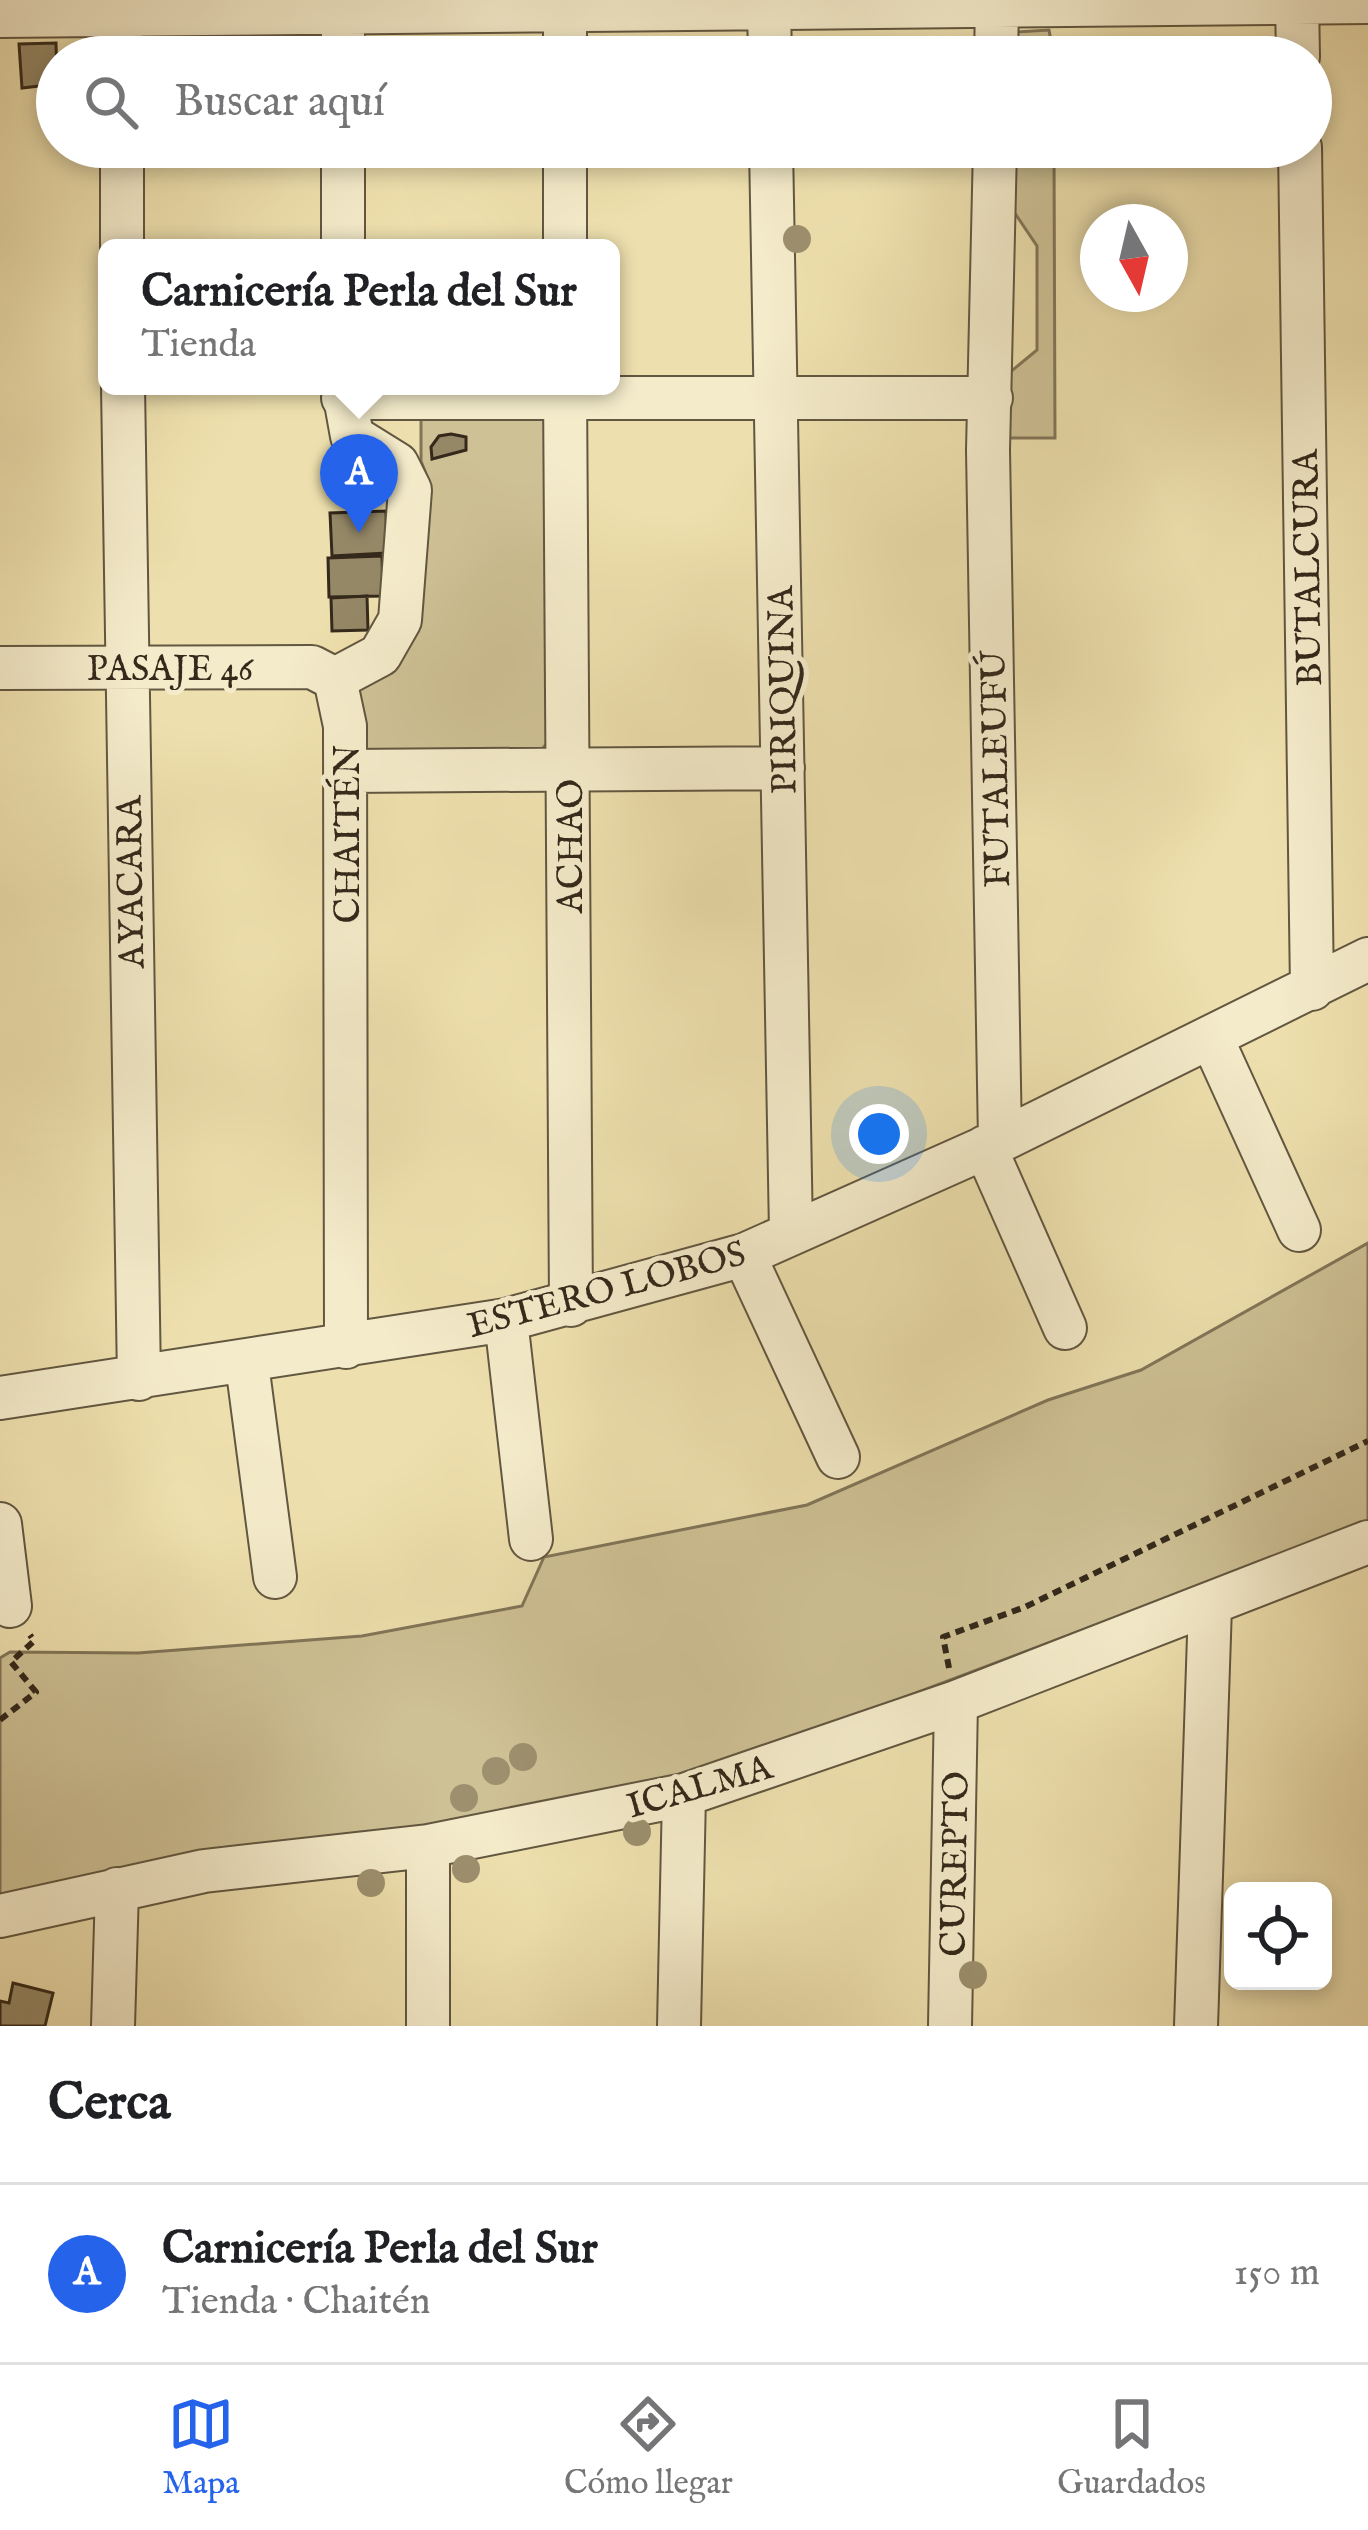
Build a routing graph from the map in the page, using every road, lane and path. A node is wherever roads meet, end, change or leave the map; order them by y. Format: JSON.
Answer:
{"nodes":[{"id":1,"x":1297,"y":1,"type":"edge"},
{"id":2,"x":1368,"y":2,"type":"edge"},
{"id":3,"x":814,"y":4,"type":"edge"},
{"id":4,"x":565,"y":5,"type":"edge"},
{"id":5,"x":997,"y":5,"type":"junction"},
{"id":6,"x":344,"y":6,"type":"edge"},
{"id":7,"x":769,"y":8,"type":"junction"},
{"id":8,"x":0,"y":16,"type":"edge"},
{"id":9,"x":121,"y":24,"type":"edge"},
{"id":10,"x":565,"y":36,"type":"edge"},
{"id":11,"x":770,"y":36,"type":"edge"},
{"id":12,"x":996,"y":36,"type":"edge"},
{"id":13,"x":1298,"y":36,"type":"edge"},
{"id":14,"x":122,"y":168,"type":"edge"},
{"id":15,"x":344,"y":168,"type":"edge"},
{"id":16,"x":565,"y":168,"type":"edge"},
{"id":17,"x":771,"y":168,"type":"edge"},
{"id":18,"x":995,"y":168,"type":"edge"},
{"id":19,"x":1300,"y":168,"type":"edge"},
{"id":20,"x":122,"y":239,"type":"edge"},
{"id":21,"x":344,"y":239,"type":"edge"},
{"id":22,"x":565,"y":239,"type":"edge"},
{"id":23,"x":620,"y":394,"type":"edge"},
{"id":24,"x":123,"y":395,"type":"edge"},
{"id":25,"x":344,"y":395,"type":"edge"},
{"id":26,"x":565,"y":395,"type":"edge"},
{"id":27,"x":776,"y":398,"type":"junction"},
{"id":28,"x":991,"y":398,"type":"junction"},
{"id":29,"x":0,"y":668,"type":"edge"},
{"id":30,"x":125,"y":668,"type":"junction"},
{"id":31,"x":335,"y":679,"type":"junction"},
{"id":32,"x":783,"y":768,"type":"junction"},
{"id":33,"x":569,"y":769,"type":"junction"},
{"id":34,"x":346,"y":771,"type":"junction"},
{"id":35,"x":1367,"y":962,"type":"edge"},
{"id":36,"x":1312,"y":989,"type":"junction"},
{"id":37,"x":1212,"y":1039,"type":"junction"},
{"id":38,"x":993,"y":1144,"type":"junction"},
{"id":39,"x":1299,"y":1230,"type":"dead end"},
{"id":40,"x":791,"y":1232,"type":"junction"},
{"id":41,"x":744,"y":1255,"type":"junction"},
{"id":42,"x":571,"y":1305,"type":"junction"},
{"id":43,"x":506,"y":1320,"type":"junction"},
{"id":44,"x":1065,"y":1328,"type":"dead end"},
{"id":45,"x":346,"y":1347,"type":"junction"},
{"id":46,"x":247,"y":1364,"type":"junction"},
{"id":47,"x":139,"y":1379,"type":"junction"},
{"id":48,"x":0,"y":1398,"type":"edge"},
{"id":49,"x":1368,"y":1441,"type":"edge"},
{"id":50,"x":838,"y":1457,"type":"dead end"},
{"id":51,"x":0,"y":1524,"type":"edge"},
{"id":52,"x":531,"y":1539,"type":"dead end"},
{"id":53,"x":1368,"y":1542,"type":"edge"},
{"id":54,"x":275,"y":1577,"type":"dead end"},
{"id":55,"x":10,"y":1606,"type":"joint"},
{"id":56,"x":1210,"y":1606,"type":"junction"},
{"id":57,"x":956,"y":1702,"type":"junction"},
{"id":58,"x":0,"y":1720,"type":"edge"},
{"id":59,"x":684,"y":1795,"type":"junction"},
{"id":60,"x":428,"y":1846,"type":"junction"},
{"id":61,"x":117,"y":1889,"type":"junction"},
{"id":62,"x":0,"y":1916,"type":"edge"},
{"id":63,"x":113,"y":2026,"type":"edge"},
{"id":64,"x":428,"y":2026,"type":"edge"},
{"id":65,"x":679,"y":2026,"type":"edge"},
{"id":66,"x":950,"y":2026,"type":"edge"},
{"id":67,"x":1196,"y":2026,"type":"edge"}],
"edges":[{"from":1,"to":2,"type":"street"},
{"from":1,"to":5,"type":"street"},
{"from":1,"to":13,"type":"street"},
{"from":3,"to":5,"type":"street"},
{"from":3,"to":7,"type":"street"},
{"from":4,"to":6,"type":"street"},
{"from":4,"to":7,"type":"street"},
{"from":4,"to":10,"type":"street"},
{"from":5,"to":12,"type":"street"},
{"from":6,"to":9,"type":"street"},
{"from":7,"to":11,"type":"street"},
{"from":8,"to":9,"type":"street"},
{"from":14,"to":20,"type":"street"},
{"from":15,"to":21,"type":"street"},
{"from":16,"to":22,"type":"street"},
{"from":17,"to":27,"type":"street","name":"PIRIQUINA"},
{"from":18,"to":28,"type":"street","name":"FUTALEUFÚ"},
{"from":19,"to":36,"type":"street","name":"BUTALCURA"},
{"from":23,"to":27,"type":"street"},
{"from":24,"to":30,"type":"street","name":"AYACARA"},
{"from":25,"to":31,"type":"street"},
{"from":26,"to":33,"type":"street","name":"ACHAO"},
{"from":27,"to":28,"type":"street"},
{"from":27,"to":32,"type":"street","name":"PIRIQUINA"},
{"from":28,"to":38,"type":"street","name":"FUTALEUFÚ"},
{"from":29,"to":30,"type":"street","name":"PASAJE 46"},
{"from":30,"to":31,"type":"street","name":"PASAJE 46"},
{"from":30,"to":47,"type":"street","name":"AYACARA"},
{"from":31,"to":34,"type":"street","name":"CHAITÉN"},
{"from":32,"to":33,"type":"street"},
{"from":32,"to":40,"type":"street","name":"PIRIQUINA"},
{"from":33,"to":34,"type":"street"},
{"from":33,"to":42,"type":"street","name":"ACHAO"},
{"from":34,"to":45,"type":"street","name":"CHAITÉN"},
{"from":35,"to":36,"type":"street","name":"ESTERO LOBOS"},
{"from":36,"to":37,"type":"street","name":"ESTERO LOBOS"},
{"from":37,"to":38,"type":"street","name":"ESTERO LOBOS"},
{"from":37,"to":39,"type":"street"},
{"from":38,"to":40,"type":"street","name":"ESTERO LOBOS"},
{"from":38,"to":44,"type":"street","name":"FUTALEUFÚ"},
{"from":40,"to":41,"type":"street","name":"ESTERO LOBOS"},
{"from":41,"to":42,"type":"street","name":"ESTERO LOBOS"},
{"from":41,"to":50,"type":"street"},
{"from":42,"to":43,"type":"street","name":"ESTERO LOBOS"},
{"from":43,"to":45,"type":"street","name":"ESTERO LOBOS"},
{"from":43,"to":52,"type":"street"},
{"from":45,"to":46,"type":"street","name":"ESTERO LOBOS"},
{"from":46,"to":47,"type":"street","name":"ESTERO LOBOS"},
{"from":46,"to":54,"type":"street"},
{"from":47,"to":48,"type":"street","name":"ESTERO LOBOS"},
{"from":49,"to":57,"type":"path"},
{"from":51,"to":55,"type":"street"},
{"from":53,"to":56,"type":"street","name":"ICALMA"},
{"from":55,"to":58,"type":"path"},
{"from":56,"to":57,"type":"street","name":"ICALMA"},
{"from":56,"to":67,"type":"street"},
{"from":57,"to":59,"type":"street","name":"ICALMA"},
{"from":57,"to":66,"type":"street","name":"CUREPTO"},
{"from":59,"to":60,"type":"street","name":"ICALMA"},
{"from":59,"to":65,"type":"street"},
{"from":60,"to":61,"type":"street","name":"ICALMA"},
{"from":60,"to":64,"type":"street"},
{"from":61,"to":62,"type":"street","name":"ICALMA"},
{"from":61,"to":63,"type":"street"}]}
